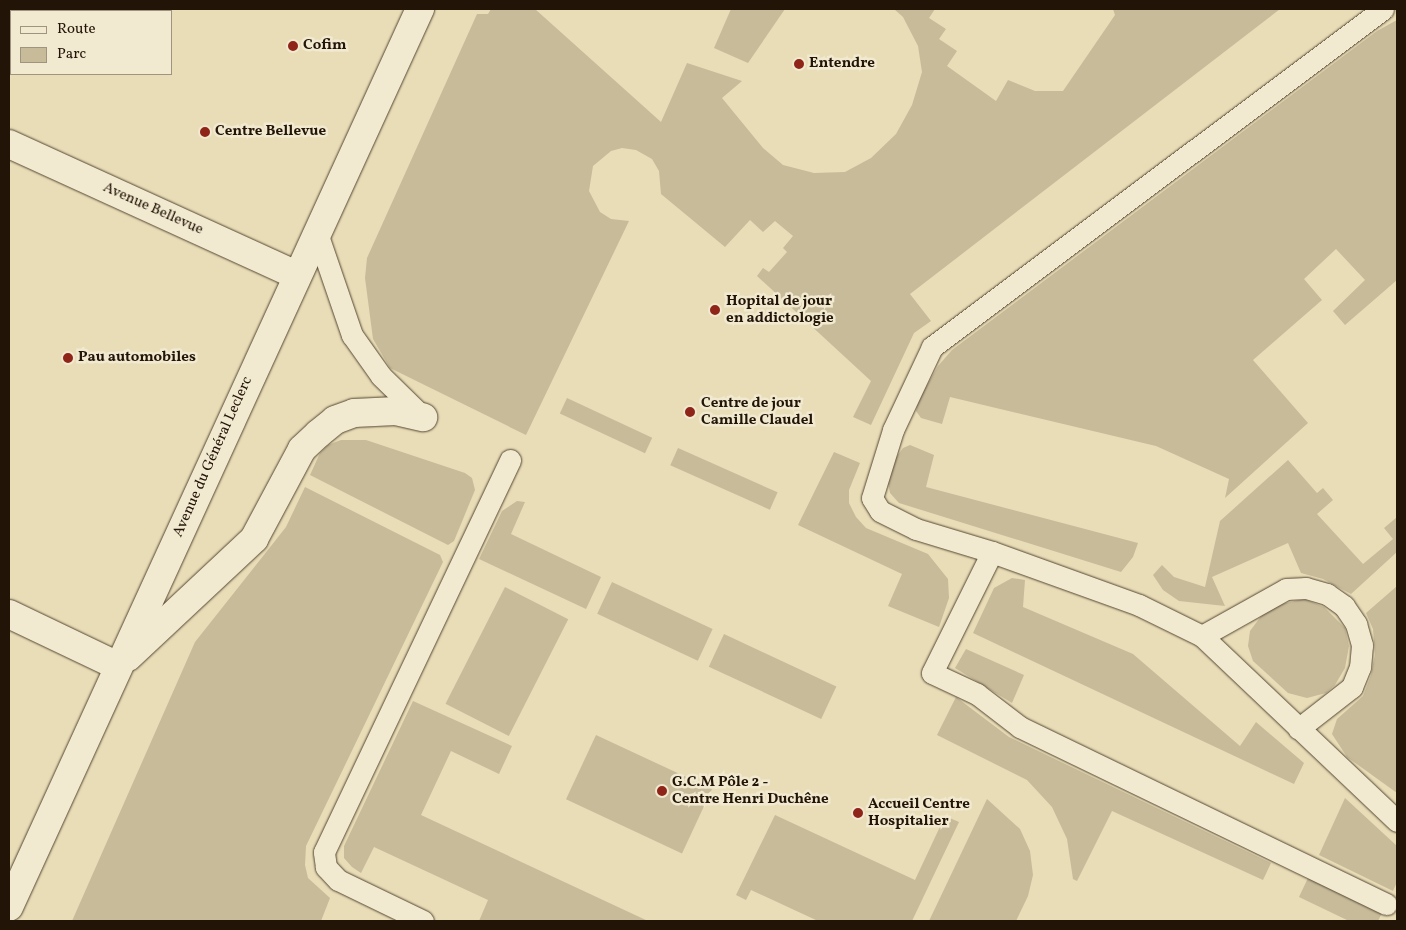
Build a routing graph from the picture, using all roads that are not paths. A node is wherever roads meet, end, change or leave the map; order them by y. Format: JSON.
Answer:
{"nodes":[{"id":1,"x":420,"y":9,"type":"edge"},
{"id":2,"x":1383,"y":9,"type":"edge"},
{"id":3,"x":9,"y":144,"type":"edge"},
{"id":4,"x":316,"y":230,"type":"junction"},
{"id":5,"x":296,"y":275,"type":"junction"},
{"id":6,"x":423,"y":417,"type":"joint"},
{"id":7,"x":510,"y":460,"type":"dead end"},
{"id":8,"x":992,"y":552,"type":"junction"},
{"id":9,"x":9,"y":614,"type":"edge"},
{"id":10,"x":1202,"y":636,"type":"junction"},
{"id":11,"x":118,"y":666,"type":"junction"},
{"id":12,"x":1298,"y":729,"type":"junction"},
{"id":13,"x":1397,"y":821,"type":"edge"},
{"id":14,"x":1386,"y":904,"type":"dead end"},
{"id":15,"x":9,"y":908,"type":"edge"},
{"id":16,"x":423,"y":921,"type":"edge"}],
"edges":[{"from":1,"to":4,"type":"main road","name":"Avenue du Général Leclerc"},
{"from":2,"to":8,"type":"lane"},
{"from":3,"to":5,"type":"main road","name":"Avenue Bellevue"},
{"from":4,"to":5,"type":"main road","name":"Avenue du Général Leclerc"},
{"from":4,"to":6,"type":"lane"},
{"from":5,"to":11,"type":"main road","name":"Avenue du Général Leclerc"},
{"from":6,"to":11,"type":"main road"},
{"from":7,"to":16,"type":"lane"},
{"from":8,"to":10,"type":"lane"},
{"from":8,"to":14,"type":"lane"},
{"from":9,"to":11,"type":"main road"},
{"from":10,"to":12,"type":"lane"},
{"from":10,"to":12,"type":"lane"},
{"from":11,"to":15,"type":"main road","name":"Avenue du Général Leclerc"},
{"from":12,"to":13,"type":"lane"}]}
